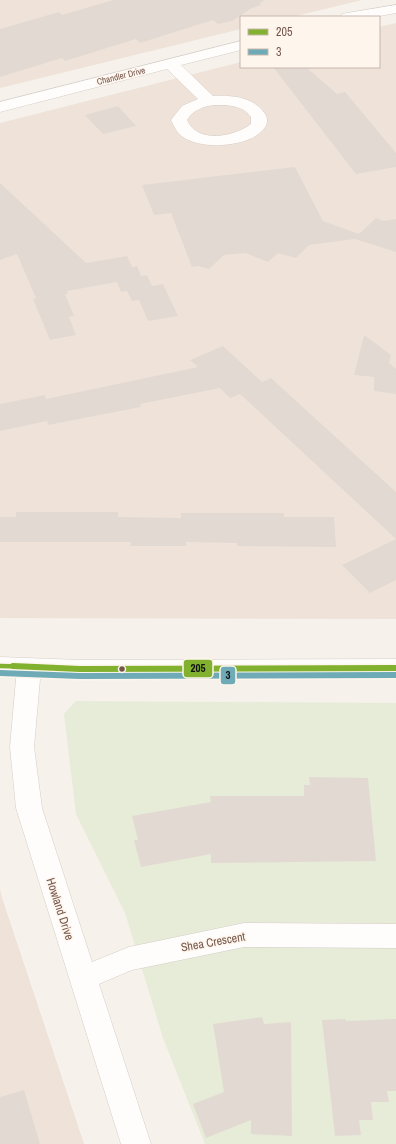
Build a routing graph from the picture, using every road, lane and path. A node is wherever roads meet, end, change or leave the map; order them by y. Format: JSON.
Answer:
{"nodes":[{"id":1,"x":396,"y":9,"type":"edge"},
{"id":2,"x":353,"y":16,"type":"edge"},
{"id":3,"x":240,"y":45,"type":"edge"},
{"id":4,"x":170,"y":63,"type":"junction"},
{"id":5,"x":209,"y":101,"type":"dead end"},
{"id":6,"x":0,"y":106,"type":"edge"},
{"id":7,"x":0,"y":666,"type":"edge"},
{"id":8,"x":29,"y":668,"type":"junction"},
{"id":9,"x":396,"y":668,"type":"edge"},
{"id":10,"x":396,"y":936,"type":"edge"},
{"id":11,"x":82,"y":979,"type":"junction"},
{"id":12,"x":136,"y":1144,"type":"edge"}],
"edges":[{"from":1,"to":2,"type":"street"},
{"from":3,"to":4,"type":"street","name":"Chandler Drive"},
{"from":4,"to":5,"type":"street"},
{"from":4,"to":6,"type":"street","name":"Chandler Drive"},
{"from":7,"to":8,"type":"street"},
{"from":8,"to":9,"type":"street"},
{"from":8,"to":11,"type":"street","name":"Howland Drive"},
{"from":10,"to":11,"type":"street","name":"Shea Crescent"},
{"from":11,"to":12,"type":"street","name":"Howland Drive"}]}
